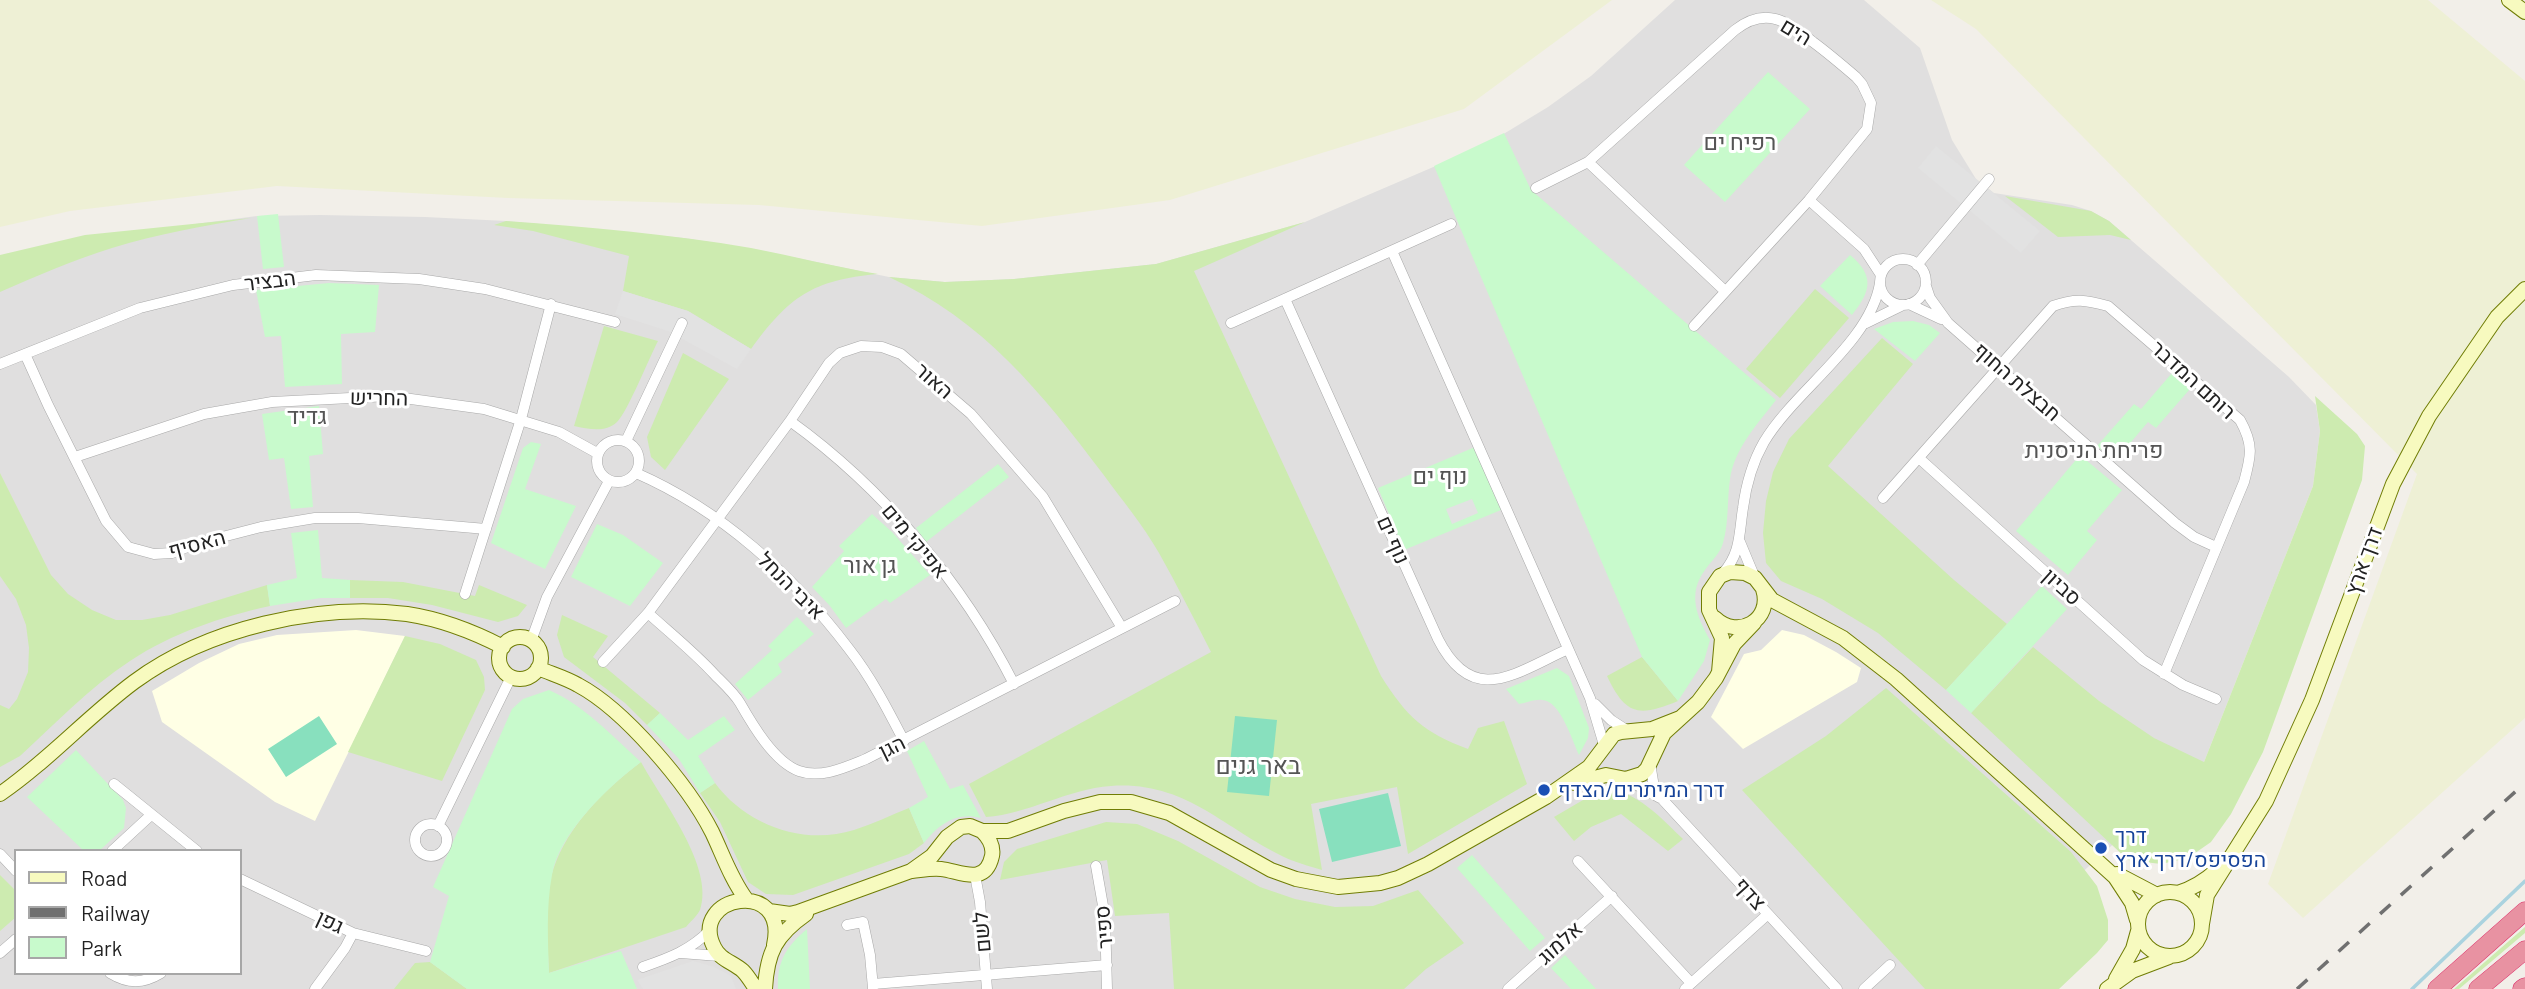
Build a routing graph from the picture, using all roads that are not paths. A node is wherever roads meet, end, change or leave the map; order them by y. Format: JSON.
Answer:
{"nodes":[{"id":1,"x":2509,"y":0,"type":"edge"},
{"id":2,"x":2525,"y":12,"type":"edge"},
{"id":3,"x":1588,"y":162,"type":"junction"},
{"id":4,"x":1989,"y":179,"type":"dead end"},
{"id":5,"x":1536,"y":188,"type":"dead end"},
{"id":6,"x":1809,"y":200,"type":"junction"},
{"id":7,"x":1451,"y":224,"type":"dead end"},
{"id":8,"x":1864,"y":249,"type":"junction"},
{"id":9,"x":1392,"y":251,"type":"junction"},
{"id":10,"x":1895,"y":261,"type":"junction"},
{"id":11,"x":1917,"y":265,"type":"junction"},
{"id":12,"x":1880,"y":279,"type":"junction"},
{"id":13,"x":1926,"y":286,"type":"junction"},
{"id":14,"x":2525,"y":289,"type":"edge"},
{"id":15,"x":1725,"y":290,"type":"junction"},
{"id":16,"x":1285,"y":299,"type":"junction"},
{"id":17,"x":551,"y":304,"type":"junction"},
{"id":18,"x":1906,"y":305,"type":"junction"},
{"id":19,"x":615,"y":322,"type":"dead end"},
{"id":20,"x":682,"y":323,"type":"dead end"},
{"id":21,"x":1231,"y":323,"type":"dead end"},
{"id":22,"x":1948,"y":323,"type":"junction"},
{"id":23,"x":1863,"y":325,"type":"junction"},
{"id":24,"x":1694,"y":326,"type":"dead end"},
{"id":25,"x":25,"y":354,"type":"junction"},
{"id":26,"x":0,"y":364,"type":"edge"},
{"id":27,"x":1999,"y":366,"type":"junction"},
{"id":28,"x":521,"y":419,"type":"junction"},
{"id":29,"x":790,"y":421,"type":"junction"},
{"id":30,"x":626,"y":441,"type":"junction"},
{"id":31,"x":597,"y":453,"type":"junction"},
{"id":32,"x":75,"y":457,"type":"junction"},
{"id":33,"x":1920,"y":459,"type":"junction"},
{"id":34,"x":636,"y":473,"type":"junction"},
{"id":35,"x":609,"y":481,"type":"junction"},
{"id":36,"x":1883,"y":498,"type":"dead end"},
{"id":37,"x":718,"y":519,"type":"junction"},
{"id":38,"x":486,"y":529,"type":"junction"},
{"id":39,"x":1740,"y":541,"type":"junction"},
{"id":40,"x":2216,"y":547,"type":"junction"},
{"id":41,"x":1720,"y":576,"type":"junction"},
{"id":42,"x":1759,"y":583,"type":"junction"},
{"id":43,"x":465,"y":594,"type":"dead end"},
{"id":44,"x":1175,"y":601,"type":"dead end"},
{"id":45,"x":648,"y":613,"type":"junction"},
{"id":46,"x":1714,"y":617,"type":"junction"},
{"id":47,"x":1755,"y":621,"type":"junction"},
{"id":48,"x":1814,"y":622,"type":"junction"},
{"id":49,"x":1122,"y":628,"type":"junction"},
{"id":50,"x":531,"y":641,"type":"junction"},
{"id":51,"x":503,"y":647,"type":"junction"},
{"id":52,"x":1568,"y":649,"type":"junction"},
{"id":53,"x":603,"y":662,"type":"dead end"},
{"id":54,"x":538,"y":668,"type":"junction"},
{"id":55,"x":1719,"y":672,"type":"junction"},
{"id":56,"x":2164,"y":674,"type":"junction"},
{"id":57,"x":511,"y":677,"type":"junction"},
{"id":58,"x":1014,"y":684,"type":"junction"},
{"id":59,"x":1590,"y":698,"type":"junction"},
{"id":60,"x":2216,"y":699,"type":"dead end"},
{"id":61,"x":1680,"y":718,"type":"junction"},
{"id":62,"x":1630,"y":731,"type":"junction"},
{"id":63,"x":904,"y":741,"type":"junction"},
{"id":64,"x":1604,"y":748,"type":"junction"},
{"id":65,"x":1651,"y":759,"type":"junction"},
{"id":66,"x":1620,"y":777,"type":"junction"},
{"id":67,"x":114,"y":784,"type":"dead end"},
{"id":68,"x":1554,"y":792,"type":"junction"},
{"id":69,"x":0,"y":794,"type":"edge"},
{"id":70,"x":1663,"y":800,"type":"junction"},
{"id":71,"x":151,"y":815,"type":"junction"},
{"id":72,"x":438,"y":827,"type":"dead end"},
{"id":73,"x":1019,"y":828,"type":"junction"},
{"id":74,"x":982,"y":831,"type":"junction"},
{"id":75,"x":947,"y":837,"type":"junction"},
{"id":76,"x":114,"y":849,"type":"edge"},
{"id":77,"x":194,"y":849,"type":"edge"},
{"id":78,"x":2235,"y":851,"type":"junction"},
{"id":79,"x":0,"y":854,"type":"edge"},
{"id":80,"x":992,"y":859,"type":"junction"},
{"id":81,"x":1578,"y":861,"type":"dead end"},
{"id":82,"x":726,"y":866,"type":"junction"},
{"id":83,"x":1096,"y":866,"type":"dead end"},
{"id":84,"x":2104,"y":867,"type":"junction"},
{"id":85,"x":14,"y":870,"type":"edge"},
{"id":86,"x":911,"y":871,"type":"junction"},
{"id":87,"x":954,"y":872,"type":"junction"},
{"id":88,"x":975,"y":875,"type":"junction"},
{"id":89,"x":242,"y":884,"type":"edge"},
{"id":90,"x":2178,"y":893,"type":"junction"},
{"id":91,"x":2157,"y":895,"type":"junction"},
{"id":92,"x":1612,"y":896,"type":"junction"},
{"id":93,"x":746,"y":900,"type":"junction"},
{"id":94,"x":726,"y":904,"type":"junction"},
{"id":95,"x":819,"y":905,"type":"junction"},
{"id":96,"x":768,"y":911,"type":"junction"},
{"id":97,"x":2525,"y":911,"type":"edge"},
{"id":98,"x":1768,"y":914,"type":"junction"},
{"id":99,"x":2202,"y":924,"type":"junction"},
{"id":100,"x":848,"y":925,"type":"dead end"},
{"id":101,"x":2138,"y":925,"type":"junction"},
{"id":102,"x":710,"y":930,"type":"junction"},
{"id":103,"x":353,"y":933,"type":"junction"},
{"id":104,"x":14,"y":941,"type":"edge"},
{"id":105,"x":772,"y":949,"type":"junction"},
{"id":106,"x":2525,"y":950,"type":"edge"},
{"id":107,"x":426,"y":951,"type":"dead end"},
{"id":108,"x":0,"y":953,"type":"edge"},
{"id":109,"x":680,"y":953,"type":"junction"},
{"id":110,"x":719,"y":956,"type":"junction"},
{"id":111,"x":2169,"y":957,"type":"junction"},
{"id":112,"x":735,"y":965,"type":"junction"},
{"id":113,"x":1107,"y":965,"type":"junction"},
{"id":114,"x":1891,"y":965,"type":"dead end"},
{"id":115,"x":643,"y":967,"type":"dead end"},
{"id":116,"x":115,"y":975,"type":"edge"},
{"id":117,"x":157,"y":975,"type":"edge"},
{"id":118,"x":986,"y":975,"type":"junction"},
{"id":119,"x":873,"y":986,"type":"edge"},
{"id":120,"x":1688,"y":986,"type":"edge"},
{"id":121,"x":2110,"y":986,"type":"edge"},
{"id":122,"x":315,"y":989,"type":"edge"},
{"id":123,"x":756,"y":989,"type":"edge"},
{"id":124,"x":765,"y":989,"type":"edge"},
{"id":125,"x":987,"y":989,"type":"edge"},
{"id":126,"x":1107,"y":989,"type":"edge"},
{"id":127,"x":1508,"y":989,"type":"edge"},
{"id":128,"x":1837,"y":989,"type":"edge"},
{"id":129,"x":1864,"y":989,"type":"edge"},
{"id":130,"x":2437,"y":989,"type":"edge"},
{"id":131,"x":2478,"y":989,"type":"edge"}],
"edges":[{"from":1,"to":2,"type":"street"},
{"from":3,"to":5,"type":"street","name":"הים"},
{"from":3,"to":6,"type":"street","name":"הים"},
{"from":3,"to":15,"type":"street"},
{"from":4,"to":11,"type":"street"},
{"from":6,"to":8,"type":"street"},
{"from":6,"to":15,"type":"street","name":"הים"},
{"from":7,"to":9,"type":"street"},
{"from":8,"to":10,"type":"street"},
{"from":8,"to":12,"type":"street"},
{"from":9,"to":16,"type":"street"},
{"from":9,"to":52,"type":"street"},
{"from":10,"to":11,"type":"street"},
{"from":10,"to":12,"type":"street"},
{"from":11,"to":13,"type":"street"},
{"from":12,"to":18,"type":"street"},
{"from":12,"to":23,"type":"street"},
{"from":13,"to":18,"type":"street"},
{"from":13,"to":22,"type":"street","name":"חבצלת החוף"},
{"from":14,"to":78,"type":"street","name":"דרך ארץ"},
{"from":15,"to":24,"type":"street","name":"הים"},
{"from":16,"to":21,"type":"street"},
{"from":16,"to":52,"type":"street","name":"נוף ים"},
{"from":17,"to":19,"type":"street","name":"הבציר"},
{"from":17,"to":25,"type":"street","name":"הבציר"},
{"from":17,"to":28,"type":"street"},
{"from":18,"to":22,"type":"street","name":"חבצלת החוף"},
{"from":18,"to":23,"type":"street"},
{"from":20,"to":30,"type":"street"},
{"from":22,"to":27,"type":"street","name":"חבצלת החוף"},
{"from":23,"to":39,"type":"street"},
{"from":25,"to":26,"type":"street","name":"הבציר"},
{"from":25,"to":32,"type":"street","name":"האסיף"},
{"from":27,"to":33,"type":"street"},
{"from":27,"to":40,"type":"street","name":"חבצלת החוף"},
{"from":27,"to":40,"type":"street","name":"רותם המדבר"},
{"from":28,"to":31,"type":"street","name":"החריש"},
{"from":28,"to":32,"type":"street","name":"החריש"},
{"from":28,"to":38,"type":"street"},
{"from":29,"to":37,"type":"street","name":"האור"},
{"from":29,"to":49,"type":"street","name":"האור"},
{"from":29,"to":58,"type":"street","name":"אפיקי מים"},
{"from":30,"to":31,"type":"street"},
{"from":30,"to":34,"type":"street"},
{"from":31,"to":35,"type":"street"},
{"from":32,"to":38,"type":"street","name":"האסיף"},
{"from":33,"to":36,"type":"street"},
{"from":33,"to":56,"type":"street","name":"סביון"},
{"from":34,"to":35,"type":"street"},
{"from":34,"to":37,"type":"street","name":"איבי הנחל"},
{"from":35,"to":50,"type":"street"},
{"from":37,"to":45,"type":"street"},
{"from":37,"to":63,"type":"street","name":"איבי הנחל"},
{"from":38,"to":43,"type":"street"},
{"from":39,"to":41,"type":"street"},
{"from":39,"to":42,"type":"street"},
{"from":40,"to":56,"type":"street","name":"רותם המדבר"},
{"from":41,"to":42,"type":"street"},
{"from":41,"to":46,"type":"street"},
{"from":42,"to":47,"type":"street"},
{"from":42,"to":48,"type":"street"},
{"from":44,"to":49,"type":"street","name":"הגן"},
{"from":45,"to":53,"type":"street"},
{"from":45,"to":63,"type":"street","name":"הגן"},
{"from":46,"to":47,"type":"street"},
{"from":46,"to":55,"type":"street"},
{"from":47,"to":48,"type":"street"},
{"from":47,"to":55,"type":"street"},
{"from":48,"to":84,"type":"street"},
{"from":49,"to":58,"type":"street","name":"הגן"},
{"from":50,"to":51,"type":"street"},
{"from":50,"to":54,"type":"street"},
{"from":51,"to":57,"type":"street"},
{"from":51,"to":69,"type":"street"},
{"from":52,"to":59,"type":"street"},
{"from":54,"to":57,"type":"street"},
{"from":54,"to":82,"type":"street"},
{"from":55,"to":61,"type":"street"},
{"from":56,"to":60,"type":"street","name":"סביון"},
{"from":57,"to":72,"type":"street"},
{"from":58,"to":63,"type":"street","name":"הגן"},
{"from":59,"to":62,"type":"street"},
{"from":59,"to":64,"type":"street"},
{"from":61,"to":62,"type":"street"},
{"from":61,"to":65,"type":"street"},
{"from":62,"to":64,"type":"street"},
{"from":62,"to":65,"type":"street"},
{"from":64,"to":66,"type":"street"},
{"from":64,"to":68,"type":"street"},
{"from":65,"to":66,"type":"street"},
{"from":65,"to":70,"type":"street","name":"צדף"},
{"from":66,"to":68,"type":"street"},
{"from":66,"to":70,"type":"street","name":"צדף"},
{"from":67,"to":71,"type":"street"},
{"from":68,"to":73,"type":"street"},
{"from":70,"to":98,"type":"street","name":"צדף"},
{"from":71,"to":76,"type":"street"},
{"from":71,"to":77,"type":"street"},
{"from":73,"to":74,"type":"street"},
{"from":73,"to":80,"type":"street"},
{"from":74,"to":75,"type":"street"},
{"from":74,"to":80,"type":"street"},
{"from":75,"to":86,"type":"street"},
{"from":75,"to":87,"type":"street"},
{"from":78,"to":90,"type":"street","name":"דרך ארץ"},
{"from":78,"to":99,"type":"street","name":"דרך ארץ"},
{"from":79,"to":85,"type":"street"},
{"from":80,"to":88,"type":"street"},
{"from":81,"to":92,"type":"street"},
{"from":82,"to":93,"type":"street"},
{"from":82,"to":94,"type":"street"},
{"from":83,"to":113,"type":"street","name":"ספיר"},
{"from":84,"to":91,"type":"street"},
{"from":84,"to":101,"type":"street"},
{"from":86,"to":87,"type":"street"},
{"from":86,"to":95,"type":"street"},
{"from":87,"to":88,"type":"street"},
{"from":88,"to":118,"type":"street","name":"לשם"},
{"from":89,"to":103,"type":"street","name":"גפן"},
{"from":90,"to":91,"type":"street"},
{"from":90,"to":99,"type":"street"},
{"from":91,"to":101,"type":"street"},
{"from":92,"to":120,"type":"street"},
{"from":92,"to":127,"type":"street","name":"אלמוג"},
{"from":93,"to":94,"type":"street"},
{"from":93,"to":96,"type":"street"},
{"from":94,"to":102,"type":"street"},
{"from":95,"to":96,"type":"street"},
{"from":95,"to":105,"type":"street"},
{"from":96,"to":105,"type":"street"},
{"from":97,"to":130,"type":"highway"},
{"from":98,"to":120,"type":"street"},
{"from":98,"to":128,"type":"street","name":"צדף"},
{"from":99,"to":111,"type":"street"},
{"from":100,"to":119,"type":"street"},
{"from":101,"to":111,"type":"street"},
{"from":101,"to":121,"type":"street"},
{"from":102,"to":109,"type":"street"},
{"from":102,"to":110,"type":"street"},
{"from":103,"to":107,"type":"street","name":"גפן"},
{"from":103,"to":122,"type":"street"},
{"from":104,"to":108,"type":"street"},
{"from":105,"to":112,"type":"street"},
{"from":105,"to":124,"type":"street"},
{"from":106,"to":131,"type":"highway"},
{"from":109,"to":110,"type":"street"},
{"from":109,"to":115,"type":"street"},
{"from":110,"to":112,"type":"street"},
{"from":111,"to":121,"type":"street"},
{"from":112,"to":123,"type":"street"},
{"from":113,"to":118,"type":"street"},
{"from":113,"to":126,"type":"street","name":"ספיר"},
{"from":114,"to":129,"type":"street"},
{"from":116,"to":117,"type":"street"},
{"from":118,"to":119,"type":"street"},
{"from":118,"to":125,"type":"street","name":"לשם"}]}
